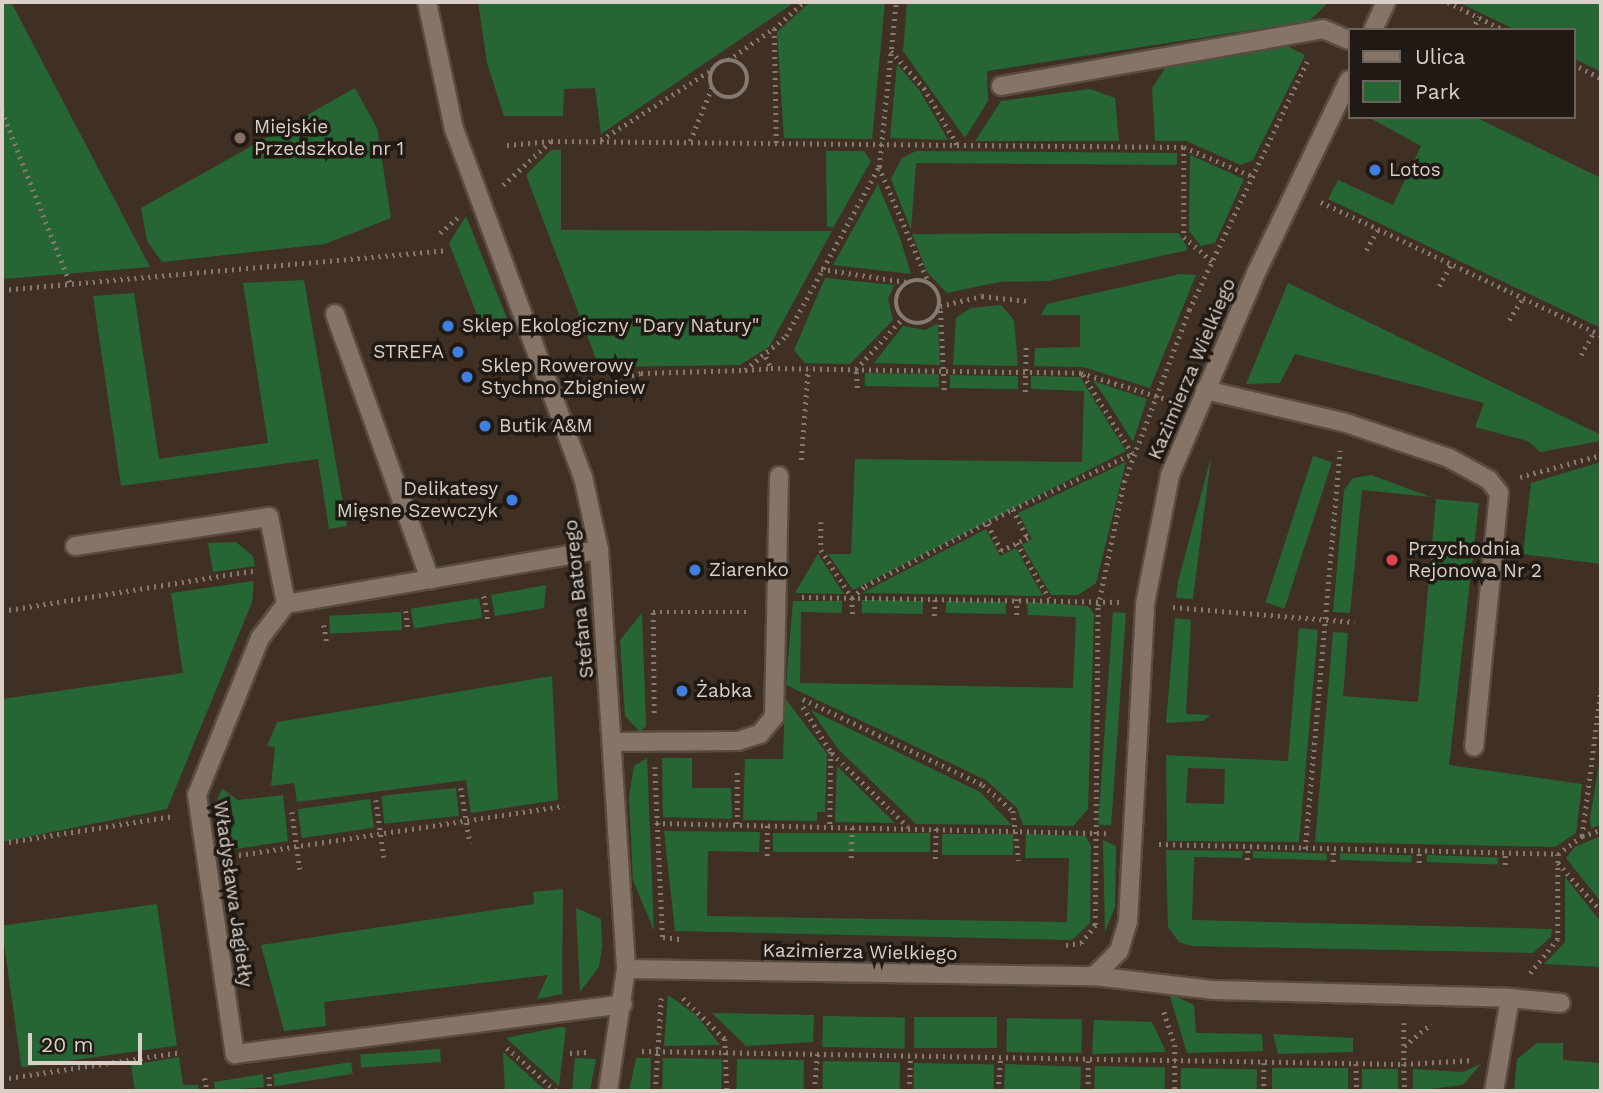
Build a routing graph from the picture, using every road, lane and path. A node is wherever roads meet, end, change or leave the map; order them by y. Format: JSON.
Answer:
{"nodes":[{"id":1,"x":427,"y":2,"type":"edge"},
{"id":2,"x":804,"y":2,"type":"edge"},
{"id":3,"x":896,"y":2,"type":"edge"},
{"id":4,"x":1386,"y":2,"type":"edge"},
{"id":5,"x":1448,"y":2,"type":"edge"},
{"id":6,"x":1479,"y":17,"type":"junction"},
{"id":7,"x":1374,"y":28,"type":"edge"},
{"id":8,"x":1473,"y":28,"type":"edge"},
{"id":9,"x":1500,"y":28,"type":"edge"},
{"id":10,"x":774,"y":29,"type":"junction"},
{"id":11,"x":1323,"y":29,"type":"junction"},
{"id":12,"x":1348,"y":40,"type":"edge"},
{"id":13,"x":891,"y":51,"type":"junction"},
{"id":14,"x":727,"y":60,"type":"junction"},
{"id":15,"x":1575,"y":65,"type":"edge"},
{"id":16,"x":713,"y":69,"type":"junction"},
{"id":17,"x":1601,"y":78,"type":"edge"},
{"id":18,"x":1348,"y":82,"type":"edge"},
{"id":19,"x":1001,"y":86,"type":"dead end"},
{"id":20,"x":712,"y":87,"type":"junction"},
{"id":21,"x":2,"y":111,"type":"edge"},
{"id":22,"x":600,"y":140,"type":"junction"},
{"id":23,"x":551,"y":141,"type":"junction"},
{"id":24,"x":690,"y":141,"type":"junction"},
{"id":25,"x":776,"y":143,"type":"junction"},
{"id":26,"x":507,"y":145,"type":"dead end"},
{"id":27,"x":881,"y":146,"type":"junction"},
{"id":28,"x":958,"y":146,"type":"junction"},
{"id":29,"x":1184,"y":147,"type":"junction"},
{"id":30,"x":879,"y":167,"type":"junction"},
{"id":31,"x":1252,"y":176,"type":"junction"},
{"id":32,"x":1325,"y":189,"type":"dead end"},
{"id":33,"x":1297,"y":192,"type":"junction"},
{"id":34,"x":479,"y":198,"type":"junction"},
{"id":35,"x":1320,"y":201,"type":"junction"},
{"id":36,"x":1313,"y":214,"type":"dead end"},
{"id":37,"x":1378,"y":229,"type":"junction"},
{"id":38,"x":440,"y":233,"type":"dead end"},
{"id":39,"x":446,"y":250,"type":"dead end"},
{"id":40,"x":1366,"y":250,"type":"dead end"},
{"id":41,"x":1212,"y":261,"type":"junction"},
{"id":42,"x":1451,"y":264,"type":"junction"},
{"id":43,"x":821,"y":269,"type":"junction"},
{"id":44,"x":928,"y":281,"type":"junction"},
{"id":45,"x":907,"y":283,"type":"junction"},
{"id":46,"x":71,"y":285,"type":"junction"},
{"id":47,"x":1438,"y":286,"type":"dead end"},
{"id":48,"x":2,"y":290,"type":"edge"},
{"id":49,"x":1522,"y":298,"type":"junction"},
{"id":50,"x":1027,"y":301,"type":"dead end"},
{"id":51,"x":940,"y":306,"type":"junction"},
{"id":52,"x":335,"y":314,"type":"dead end"},
{"id":53,"x":902,"y":319,"type":"junction"},
{"id":54,"x":1509,"y":320,"type":"dead end"},
{"id":55,"x":1594,"y":332,"type":"junction"},
{"id":56,"x":1601,"y":335,"type":"edge"},
{"id":57,"x":1026,"y":343,"type":"dead end"},
{"id":58,"x":1581,"y":355,"type":"dead end"},
{"id":59,"x":766,"y":356,"type":"junction"},
{"id":60,"x":771,"y":368,"type":"junction"},
{"id":61,"x":808,"y":369,"type":"junction"},
{"id":62,"x":856,"y":369,"type":"junction"},
{"id":63,"x":744,"y":370,"type":"junction"},
{"id":64,"x":946,"y":371,"type":"junction"},
{"id":65,"x":1025,"y":372,"type":"junction"},
{"id":66,"x":1081,"y":373,"type":"junction"},
{"id":67,"x":598,"y":384,"type":"dead end"},
{"id":68,"x":857,"y":388,"type":"dead end"},
{"id":69,"x":944,"y":390,"type":"dead end"},
{"id":70,"x":1205,"y":390,"type":"junction"},
{"id":71,"x":1025,"y":392,"type":"dead end"},
{"id":72,"x":1154,"y":395,"type":"junction"},
{"id":73,"x":1196,"y":408,"type":"junction"},
{"id":74,"x":1343,"y":422,"type":"junction"},
{"id":75,"x":806,"y":443,"type":"dead end"},
{"id":76,"x":1132,"y":454,"type":"junction"},
{"id":77,"x":1601,"y":456,"type":"edge"},
{"id":78,"x":779,"y":476,"type":"dead end"},
{"id":79,"x":1493,"y":486,"type":"junction"},
{"id":80,"x":1013,"y":509,"type":"junction"},
{"id":81,"x":821,"y":522,"type":"dead end"},
{"id":82,"x":987,"y":523,"type":"junction"},
{"id":83,"x":1017,"y":544,"type":"junction"},
{"id":84,"x":75,"y":546,"type":"dead end"},
{"id":85,"x":599,"y":550,"type":"junction"},
{"id":86,"x":256,"y":570,"type":"dead end"},
{"id":87,"x":430,"y":580,"type":"junction"},
{"id":88,"x":483,"y":592,"type":"dead end"},
{"id":89,"x":1171,"y":596,"type":"dead end"},
{"id":90,"x":776,"y":597,"type":"junction"},
{"id":91,"x":852,"y":598,"type":"junction"},
{"id":92,"x":934,"y":598,"type":"junction"},
{"id":93,"x":1017,"y":599,"type":"junction"},
{"id":94,"x":1049,"y":599,"type":"junction"},
{"id":95,"x":1098,"y":600,"type":"junction"},
{"id":96,"x":286,"y":604,"type":"junction"},
{"id":97,"x":1145,"y":604,"type":"junction"},
{"id":98,"x":405,"y":606,"type":"dead end"},
{"id":99,"x":1169,"y":606,"type":"junction"},
{"id":100,"x":2,"y":611,"type":"edge"},
{"id":101,"x":853,"y":616,"type":"dead end"},
{"id":102,"x":934,"y":616,"type":"dead end"},
{"id":103,"x":1017,"y":618,"type":"dead end"},
{"id":104,"x":488,"y":619,"type":"dead end"},
{"id":105,"x":1167,"y":620,"type":"dead end"},
{"id":106,"x":324,"y":621,"type":"dead end"},
{"id":107,"x":1325,"y":621,"type":"junction"},
{"id":108,"x":1354,"y":622,"type":"dead end"},
{"id":109,"x":408,"y":631,"type":"dead end"},
{"id":110,"x":327,"y":644,"type":"dead end"},
{"id":111,"x":1601,"y":688,"type":"edge"},
{"id":112,"x":738,"y":741,"type":"junction"},
{"id":113,"x":613,"y":742,"type":"junction"},
{"id":114,"x":655,"y":742,"type":"junction"},
{"id":115,"x":1474,"y":747,"type":"dead end"},
{"id":116,"x":831,"y":752,"type":"junction"},
{"id":117,"x":461,"y":789,"type":"dead end"},
{"id":118,"x":376,"y":800,"type":"dead end"},
{"id":119,"x":564,"y":806,"type":"dead end"},
{"id":120,"x":292,"y":812,"type":"dead end"},
{"id":121,"x":178,"y":815,"type":"dead end"},
{"id":122,"x":466,"y":821,"type":"junction"},
{"id":123,"x":656,"y":822,"type":"junction"},
{"id":124,"x":737,"y":824,"type":"junction"},
{"id":125,"x":768,"y":824,"type":"junction"},
{"id":126,"x":830,"y":826,"type":"junction"},
{"id":127,"x":852,"y":826,"type":"junction"},
{"id":128,"x":908,"y":827,"type":"junction"},
{"id":129,"x":936,"y":827,"type":"junction"},
{"id":130,"x":1019,"y":829,"type":"junction"},
{"id":131,"x":1096,"y":830,"type":"junction"},
{"id":132,"x":1601,"y":830,"type":"edge"},
{"id":133,"x":1159,"y":831,"type":"dead end"},
{"id":134,"x":380,"y":833,"type":"junction"},
{"id":135,"x":1582,"y":836,"type":"junction"},
{"id":136,"x":1133,"y":839,"type":"junction"},
{"id":137,"x":2,"y":843,"type":"edge"},
{"id":138,"x":470,"y":843,"type":"dead end"},
{"id":139,"x":1160,"y":844,"type":"junction"},
{"id":140,"x":296,"y":846,"type":"junction"},
{"id":141,"x":1248,"y":847,"type":"junction"},
{"id":142,"x":1305,"y":849,"type":"junction"},
{"id":143,"x":1333,"y":849,"type":"junction"},
{"id":144,"x":1419,"y":851,"type":"junction"},
{"id":145,"x":1505,"y":852,"type":"junction"},
{"id":146,"x":1558,"y":854,"type":"junction"},
{"id":147,"x":767,"y":856,"type":"dead end"},
{"id":148,"x":384,"y":857,"type":"dead end"},
{"id":149,"x":852,"y":858,"type":"dead end"},
{"id":150,"x":1160,"y":858,"type":"dead end"},
{"id":151,"x":935,"y":859,"type":"dead end"},
{"id":152,"x":1247,"y":860,"type":"dead end"},
{"id":153,"x":206,"y":861,"type":"junction"},
{"id":154,"x":1018,"y":861,"type":"dead end"},
{"id":155,"x":1333,"y":862,"type":"dead end"},
{"id":156,"x":1558,"y":862,"type":"junction"},
{"id":157,"x":1419,"y":863,"type":"dead end"},
{"id":158,"x":1505,"y":865,"type":"dead end"},
{"id":159,"x":300,"y":869,"type":"dead end"},
{"id":160,"x":1601,"y":911,"type":"edge"},
{"id":161,"x":663,"y":937,"type":"junction"},
{"id":162,"x":693,"y":939,"type":"dead end"},
{"id":163,"x":1051,"y":945,"type":"dead end"},
{"id":164,"x":626,"y":969,"type":"junction"},
{"id":165,"x":1094,"y":976,"type":"junction"},
{"id":166,"x":663,"y":978,"type":"junction"},
{"id":167,"x":1164,"y":980,"type":"junction"},
{"id":168,"x":1404,"y":993,"type":"junction"},
{"id":169,"x":1518,"y":998,"type":"junction"},
{"id":170,"x":1561,"y":1003,"type":"dead end"},
{"id":171,"x":623,"y":1004,"type":"junction"},
{"id":172,"x":503,"y":1044,"type":"dead end"},
{"id":173,"x":1502,"y":1044,"type":"junction"},
{"id":174,"x":616,"y":1051,"type":"junction"},
{"id":175,"x":182,"y":1052,"type":"dead end"},
{"id":176,"x":658,"y":1052,"type":"junction"},
{"id":177,"x":570,"y":1053,"type":"dead end"},
{"id":178,"x":729,"y":1054,"type":"junction"},
{"id":179,"x":817,"y":1054,"type":"junction"},
{"id":180,"x":910,"y":1057,"type":"junction"},
{"id":181,"x":1000,"y":1059,"type":"junction"},
{"id":182,"x":1088,"y":1061,"type":"junction"},
{"id":183,"x":1175,"y":1063,"type":"junction"},
{"id":184,"x":1264,"y":1063,"type":"junction"},
{"id":185,"x":1356,"y":1064,"type":"junction"},
{"id":186,"x":1404,"y":1064,"type":"junction"},
{"id":187,"x":205,"y":1078,"type":"dead end"},
{"id":188,"x":2,"y":1079,"type":"edge"},
{"id":189,"x":207,"y":1091,"type":"edge"},
{"id":190,"x":556,"y":1091,"type":"edge"},
{"id":191,"x":608,"y":1091,"type":"edge"},
{"id":192,"x":655,"y":1091,"type":"edge"},
{"id":193,"x":727,"y":1091,"type":"edge"},
{"id":194,"x":814,"y":1091,"type":"edge"},
{"id":195,"x":909,"y":1091,"type":"edge"},
{"id":196,"x":998,"y":1091,"type":"edge"},
{"id":197,"x":1088,"y":1091,"type":"edge"},
{"id":198,"x":1175,"y":1091,"type":"edge"},
{"id":199,"x":1264,"y":1091,"type":"edge"},
{"id":200,"x":1357,"y":1091,"type":"edge"},
{"id":201,"x":1405,"y":1091,"type":"edge"},
{"id":202,"x":1494,"y":1091,"type":"edge"}],
"edges":[{"from":1,"to":34,"type":"street","name":"Stefana Batorego"},
{"from":2,"to":10,"type":"path"},
{"from":3,"to":13,"type":"path"},
{"from":4,"to":7,"type":"street"},
{"from":5,"to":6,"type":"path"},
{"from":6,"to":8,"type":"path"},
{"from":6,"to":9,"type":"path"},
{"from":10,"to":14,"type":"path"},
{"from":10,"to":25,"type":"path"},
{"from":11,"to":12,"type":"street"},
{"from":11,"to":19,"type":"street"},
{"from":11,"to":31,"type":"path"},
{"from":13,"to":27,"type":"path"},
{"from":13,"to":28,"type":"path"},
{"from":14,"to":16,"type":"path"},
{"from":14,"to":20,"type":"path"},
{"from":15,"to":17,"type":"path"},
{"from":16,"to":20,"type":"path"},
{"from":16,"to":22,"type":"path"},
{"from":18,"to":33,"type":"street","name":"Kazimierza Wielkiego"},
{"from":20,"to":24,"type":"path"},
{"from":21,"to":46,"type":"path"},
{"from":22,"to":23,"type":"path"},
{"from":22,"to":24,"type":"path"},
{"from":23,"to":26,"type":"path"},
{"from":23,"to":34,"type":"path"},
{"from":24,"to":25,"type":"path"},
{"from":25,"to":27,"type":"path"},
{"from":27,"to":28,"type":"path"},
{"from":27,"to":30,"type":"path"},
{"from":28,"to":29,"type":"path"},
{"from":29,"to":31,"type":"path"},
{"from":29,"to":41,"type":"path"},
{"from":30,"to":43,"type":"path"},
{"from":30,"to":44,"type":"path"},
{"from":31,"to":41,"type":"path"},
{"from":32,"to":35,"type":"path"},
{"from":33,"to":35,"type":"path"},
{"from":33,"to":70,"type":"street","name":"Kazimierza Wielkiego"},
{"from":34,"to":38,"type":"path"},
{"from":34,"to":85,"type":"street","name":"Stefana Batorego"},
{"from":35,"to":36,"type":"path"},
{"from":35,"to":37,"type":"path"},
{"from":37,"to":40,"type":"path"},
{"from":37,"to":42,"type":"path"},
{"from":39,"to":46,"type":"path"},
{"from":41,"to":72,"type":"path"},
{"from":42,"to":47,"type":"path"},
{"from":42,"to":49,"type":"path"},
{"from":43,"to":45,"type":"path"},
{"from":43,"to":59,"type":"path"},
{"from":44,"to":45,"type":"path"},
{"from":44,"to":51,"type":"path"},
{"from":45,"to":53,"type":"path"},
{"from":46,"to":48,"type":"path"},
{"from":49,"to":54,"type":"path"},
{"from":49,"to":55,"type":"path"},
{"from":50,"to":51,"type":"path"},
{"from":51,"to":53,"type":"path"},
{"from":51,"to":64,"type":"path"},
{"from":52,"to":87,"type":"street"},
{"from":53,"to":62,"type":"path"},
{"from":55,"to":56,"type":"path"},
{"from":55,"to":58,"type":"path"},
{"from":57,"to":65,"type":"path"},
{"from":59,"to":60,"type":"path"},
{"from":59,"to":63,"type":"path"},
{"from":60,"to":61,"type":"path"},
{"from":60,"to":63,"type":"path"},
{"from":61,"to":62,"type":"path"},
{"from":61,"to":75,"type":"path"},
{"from":62,"to":64,"type":"path"},
{"from":62,"to":68,"type":"path"},
{"from":63,"to":67,"type":"path"},
{"from":64,"to":65,"type":"path"},
{"from":64,"to":69,"type":"path"},
{"from":65,"to":66,"type":"path"},
{"from":65,"to":71,"type":"path"},
{"from":66,"to":72,"type":"path"},
{"from":66,"to":76,"type":"path"},
{"from":70,"to":73,"type":"street","name":"Kazimierza Wielkiego"},
{"from":70,"to":74,"type":"street"},
{"from":72,"to":73,"type":"path"},
{"from":72,"to":76,"type":"path"},
{"from":73,"to":97,"type":"street","name":"Kazimierza Wielkiego"},
{"from":74,"to":79,"type":"street"},
{"from":74,"to":107,"type":"path"},
{"from":76,"to":80,"type":"path"},
{"from":76,"to":95,"type":"path"},
{"from":77,"to":79,"type":"path"},
{"from":78,"to":90,"type":"street"},
{"from":79,"to":115,"type":"street"},
{"from":80,"to":82,"type":"path"},
{"from":80,"to":83,"type":"path"},
{"from":81,"to":91,"type":"path"},
{"from":82,"to":83,"type":"path"},
{"from":82,"to":91,"type":"path"},
{"from":83,"to":94,"type":"path"},
{"from":84,"to":96,"type":"street"},
{"from":85,"to":87,"type":"street"},
{"from":85,"to":113,"type":"street","name":"Stefana Batorego"},
{"from":86,"to":100,"type":"path"},
{"from":87,"to":96,"type":"street"},
{"from":88,"to":104,"type":"path"},
{"from":89,"to":99,"type":"path"},
{"from":90,"to":91,"type":"path"},
{"from":90,"to":112,"type":"street"},
{"from":90,"to":114,"type":"path"},
{"from":91,"to":92,"type":"path"},
{"from":91,"to":101,"type":"path"},
{"from":92,"to":93,"type":"path"},
{"from":92,"to":102,"type":"path"},
{"from":93,"to":94,"type":"path"},
{"from":93,"to":103,"type":"path"},
{"from":94,"to":95,"type":"path"},
{"from":95,"to":97,"type":"path"},
{"from":95,"to":131,"type":"path"},
{"from":96,"to":153,"type":"street","name":"Władysława Jagiełły"},
{"from":97,"to":136,"type":"street","name":"Kazimierza Wielkiego"},
{"from":98,"to":109,"type":"path"},
{"from":99,"to":105,"type":"path"},
{"from":99,"to":107,"type":"path"},
{"from":106,"to":110,"type":"path"},
{"from":107,"to":108,"type":"path"},
{"from":107,"to":142,"type":"path"},
{"from":111,"to":135,"type":"path"},
{"from":112,"to":114,"type":"street"},
{"from":112,"to":124,"type":"path"},
{"from":113,"to":114,"type":"street"},
{"from":113,"to":164,"type":"street","name":"Stefana Batorego"},
{"from":114,"to":123,"type":"path"},
{"from":116,"to":126,"type":"path"},
{"from":116,"to":128,"type":"path"},
{"from":116,"to":130,"type":"path"},
{"from":117,"to":122,"type":"path"},
{"from":118,"to":134,"type":"path"},
{"from":119,"to":122,"type":"path"},
{"from":120,"to":140,"type":"path"},
{"from":121,"to":137,"type":"path"},
{"from":122,"to":134,"type":"path"},
{"from":122,"to":138,"type":"path"},
{"from":123,"to":124,"type":"path"},
{"from":123,"to":161,"type":"path"},
{"from":124,"to":125,"type":"path"},
{"from":125,"to":126,"type":"path"},
{"from":125,"to":147,"type":"path"},
{"from":126,"to":127,"type":"path"},
{"from":127,"to":128,"type":"path"},
{"from":127,"to":149,"type":"path"},
{"from":128,"to":129,"type":"path"},
{"from":129,"to":130,"type":"path"},
{"from":129,"to":151,"type":"path"},
{"from":130,"to":131,"type":"path"},
{"from":130,"to":154,"type":"path"},
{"from":131,"to":136,"type":"path"},
{"from":131,"to":163,"type":"path"},
{"from":132,"to":135,"type":"path"},
{"from":133,"to":139,"type":"path"},
{"from":134,"to":140,"type":"path"},
{"from":134,"to":148,"type":"path"},
{"from":135,"to":146,"type":"path"},
{"from":136,"to":139,"type":"path"},
{"from":136,"to":165,"type":"street","name":"Kazimierza Wielkiego"},
{"from":139,"to":141,"type":"path"},
{"from":139,"to":150,"type":"path"},
{"from":140,"to":153,"type":"path"},
{"from":140,"to":159,"type":"path"},
{"from":141,"to":142,"type":"path"},
{"from":141,"to":152,"type":"path"},
{"from":142,"to":143,"type":"path"},
{"from":143,"to":144,"type":"path"},
{"from":143,"to":155,"type":"path"},
{"from":144,"to":145,"type":"path"},
{"from":144,"to":157,"type":"path"},
{"from":145,"to":146,"type":"path"},
{"from":145,"to":158,"type":"path"},
{"from":146,"to":156,"type":"path"},
{"from":153,"to":171,"type":"street","name":"Władysława Jagiełły"},
{"from":156,"to":160,"type":"path"},
{"from":156,"to":169,"type":"path"},
{"from":161,"to":162,"type":"path"},
{"from":161,"to":166,"type":"path"},
{"from":164,"to":166,"type":"street","name":"Kazimierza Wielkiego"},
{"from":164,"to":171,"type":"street","name":"Stefana Batorego"},
{"from":165,"to":166,"type":"street","name":"Kazimierza Wielkiego"},
{"from":165,"to":167,"type":"street","name":"Kazimierza Wielkiego"},
{"from":166,"to":176,"type":"path"},
{"from":166,"to":178,"type":"path"},
{"from":167,"to":168,"type":"street","name":"Kazimierza Wielkiego"},
{"from":167,"to":183,"type":"path"},
{"from":168,"to":169,"type":"street","name":"Kazimierza Wielkiego"},
{"from":168,"to":186,"type":"path"},
{"from":169,"to":170,"type":"street","name":"Kazimierza Wielkiego"},
{"from":169,"to":173,"type":"street"},
{"from":171,"to":174,"type":"street","name":"Stefana Batorego"},
{"from":172,"to":190,"type":"path"},
{"from":173,"to":186,"type":"path"},
{"from":173,"to":202,"type":"street"},
{"from":174,"to":176,"type":"path"},
{"from":174,"to":177,"type":"path"},
{"from":174,"to":191,"type":"street","name":"Stefana Batorego"},
{"from":175,"to":188,"type":"path"},
{"from":176,"to":178,"type":"path"},
{"from":176,"to":192,"type":"path"},
{"from":178,"to":179,"type":"path"},
{"from":178,"to":193,"type":"path"},
{"from":179,"to":180,"type":"path"},
{"from":179,"to":194,"type":"path"},
{"from":180,"to":181,"type":"path"},
{"from":180,"to":195,"type":"path"},
{"from":181,"to":182,"type":"path"},
{"from":181,"to":196,"type":"path"},
{"from":182,"to":183,"type":"path"},
{"from":182,"to":197,"type":"path"},
{"from":183,"to":184,"type":"path"},
{"from":183,"to":198,"type":"path"},
{"from":184,"to":185,"type":"path"},
{"from":184,"to":199,"type":"path"},
{"from":185,"to":186,"type":"path"},
{"from":185,"to":200,"type":"path"},
{"from":186,"to":201,"type":"path"},
{"from":187,"to":189,"type":"path"}]}
